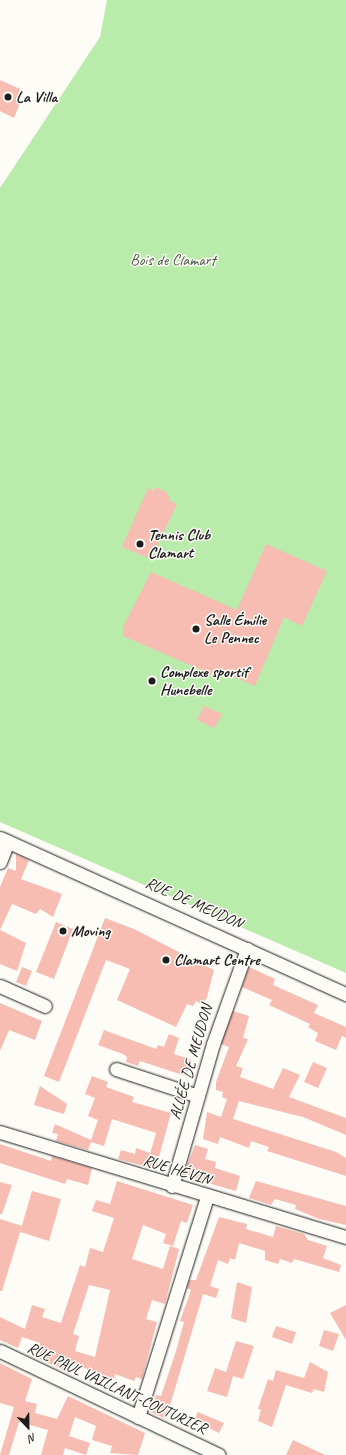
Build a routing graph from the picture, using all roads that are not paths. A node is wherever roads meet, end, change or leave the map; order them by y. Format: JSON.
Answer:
{"nodes":[{"id":1,"x":3,"y":838,"type":"edge"},
{"id":2,"x":0,"y":862,"type":"edge"},
{"id":3,"x":247,"y":950,"type":"junction"},
{"id":4,"x":0,"y":986,"type":"edge"},
{"id":5,"x":346,"y":994,"type":"edge"},
{"id":6,"x":44,"y":1006,"type":"dead end"},
{"id":7,"x":116,"y":1069,"type":"dead end"},
{"id":8,"x":198,"y":1096,"type":"junction"},
{"id":9,"x":0,"y":1132,"type":"edge"},
{"id":10,"x":172,"y":1186,"type":"junction"},
{"id":11,"x":207,"y":1197,"type":"junction"},
{"id":12,"x":346,"y":1237,"type":"edge"},
{"id":13,"x":0,"y":1351,"type":"edge"},
{"id":14,"x":138,"y":1417,"type":"junction"},
{"id":15,"x":219,"y":1455,"type":"edge"}],
"edges":[{"from":1,"to":2,"type":"street"},
{"from":1,"to":3,"type":"street","name":"RUE DE MEUDON"},
{"from":3,"to":5,"type":"street","name":"RUE DE MEUDON"},
{"from":3,"to":8,"type":"street","name":"ALLÉE DE MEUDON"},
{"from":4,"to":6,"type":"street"},
{"from":7,"to":8,"type":"street"},
{"from":8,"to":10,"type":"street","name":"ALLÉE DE MEUDON"},
{"from":9,"to":10,"type":"street","name":"RUE HÉVIN"},
{"from":10,"to":11,"type":"street","name":"RUE HÉVIN"},
{"from":11,"to":12,"type":"street","name":"RUE HÉVIN"},
{"from":11,"to":14,"type":"street"},
{"from":13,"to":14,"type":"street","name":"RUE PAUL VAILLANT-COUTURIER"},
{"from":14,"to":15,"type":"street","name":"RUE PAUL VAILLANT-COUTURIER"}]}
